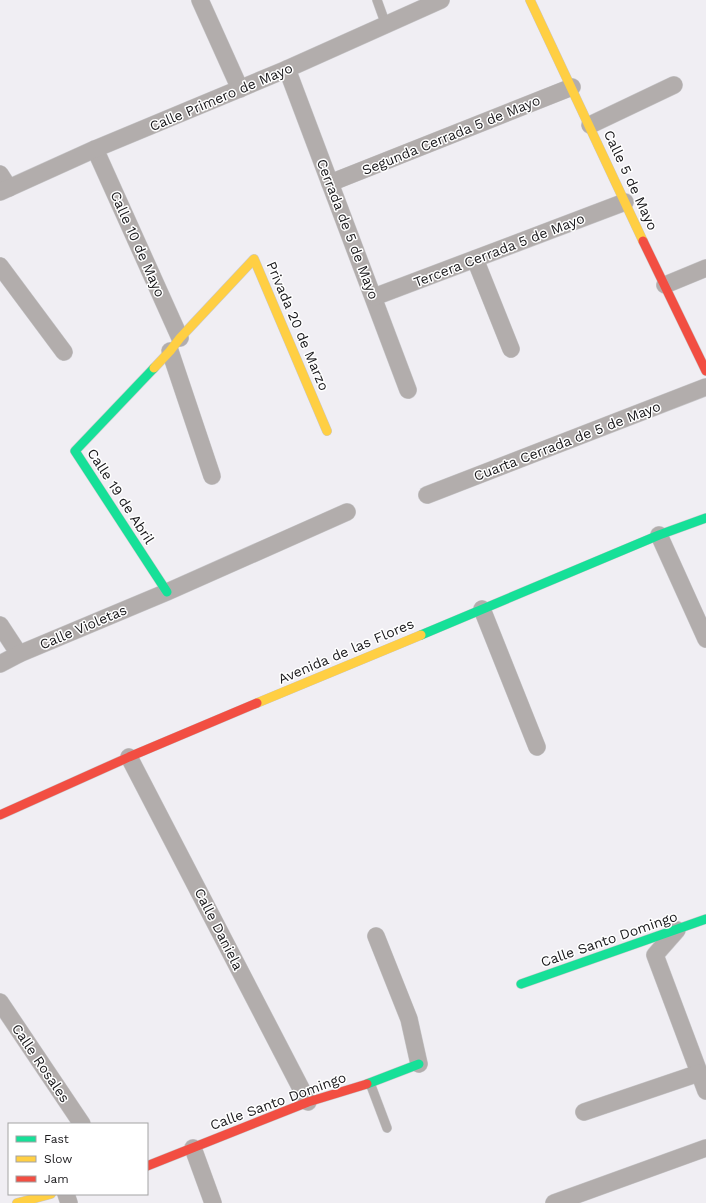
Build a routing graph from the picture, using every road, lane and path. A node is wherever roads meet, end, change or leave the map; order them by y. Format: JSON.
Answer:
{"nodes":[{"id":1,"x":200,"y":0,"type":"edge"},
{"id":2,"x":377,"y":0,"type":"edge"},
{"id":3,"x":441,"y":0,"type":"edge"},
{"id":4,"x":530,"y":0,"type":"edge"},
{"id":5,"x":386,"y":25,"type":"junction"},
{"id":6,"x":287,"y":69,"type":"junction"},
{"id":7,"x":674,"y":86,"type":"dead end"},
{"id":8,"x":572,"y":87,"type":"junction"},
{"id":9,"x":240,"y":89,"type":"junction"},
{"id":10,"x":590,"y":125,"type":"junction"},
{"id":11,"x":96,"y":149,"type":"junction"},
{"id":12,"x":330,"y":183,"type":"junction"},
{"id":13,"x":3,"y":184,"type":"edge"},
{"id":14,"x":625,"y":202,"type":"junction"},
{"id":15,"x":475,"y":259,"type":"junction"},
{"id":16,"x":0,"y":266,"type":"edge"},
{"id":17,"x":706,"y":268,"type":"edge"},
{"id":18,"x":665,"y":285,"type":"junction"},
{"id":19,"x":374,"y":297,"type":"junction"},
{"id":20,"x":175,"y":345,"type":"junction"},
{"id":21,"x":511,"y":349,"type":"dead end"},
{"id":22,"x":64,"y":352,"type":"dead end"},
{"id":23,"x":706,"y":371,"type":"edge"},
{"id":24,"x":706,"y":386,"type":"edge"},
{"id":25,"x":408,"y":390,"type":"dead end"},
{"id":26,"x":326,"y":431,"type":"dead end"},
{"id":27,"x":212,"y":476,"type":"dead end"},
{"id":28,"x":427,"y":495,"type":"dead end"},
{"id":29,"x":347,"y":512,"type":"dead end"},
{"id":30,"x":706,"y":518,"type":"edge"},
{"id":31,"x":659,"y":535,"type":"junction"},
{"id":32,"x":167,"y":592,"type":"junction"},
{"id":33,"x":482,"y":609,"type":"junction"},
{"id":34,"x":0,"y":625,"type":"edge"},
{"id":35,"x":706,"y":639,"type":"edge"},
{"id":36,"x":19,"y":654,"type":"junction"},
{"id":37,"x":0,"y":664,"type":"edge"},
{"id":38,"x":536,"y":746,"type":"dead end"},
{"id":39,"x":129,"y":757,"type":"junction"},
{"id":40,"x":0,"y":815,"type":"edge"},
{"id":41,"x":706,"y":919,"type":"edge"},
{"id":42,"x":677,"y":930,"type":"junction"},
{"id":43,"x":376,"y":936,"type":"dead end"},
{"id":44,"x":521,"y":984,"type":"dead end"},
{"id":45,"x":0,"y":1002,"type":"edge"},
{"id":46,"x":419,"y":1064,"type":"joint"},
{"id":47,"x":699,"y":1073,"type":"junction"},
{"id":48,"x":370,"y":1083,"type":"junction"},
{"id":49,"x":706,"y":1091,"type":"edge"},
{"id":50,"x":308,"y":1102,"type":"junction"},
{"id":51,"x":584,"y":1112,"type":"dead end"},
{"id":52,"x":81,"y":1123,"type":"edge"},
{"id":53,"x":386,"y":1128,"type":"dead end"},
{"id":54,"x":193,"y":1148,"type":"junction"},
{"id":55,"x":706,"y":1148,"type":"edge"},
{"id":56,"x":148,"y":1166,"type":"edge"},
{"id":57,"x":47,"y":1195,"type":"edge"},
{"id":58,"x":17,"y":1203,"type":"edge"},
{"id":59,"x":213,"y":1203,"type":"edge"},
{"id":60,"x":554,"y":1203,"type":"edge"}],
"edges":[{"from":1,"to":9,"type":"street"},
{"from":2,"to":5,"type":"lane"},
{"from":3,"to":5,"type":"street","name":"Calle Primero de Mayo"},
{"from":4,"to":8,"type":"street","name":"Calle 5 de Mayo"},
{"from":5,"to":6,"type":"street","name":"Calle Primero de Mayo"},
{"from":6,"to":9,"type":"street","name":"Calle Primero de Mayo"},
{"from":6,"to":12,"type":"street","name":"Cerrada de 5 de Mayo"},
{"from":7,"to":10,"type":"street"},
{"from":8,"to":10,"type":"street","name":"Calle 5 de Mayo"},
{"from":8,"to":12,"type":"street","name":"Segunda Cerrada 5 de Mayo"},
{"from":9,"to":11,"type":"street","name":"Calle Primero de Mayo"},
{"from":10,"to":14,"type":"street","name":"Calle 5 de Mayo"},
{"from":11,"to":13,"type":"street","name":"Calle Primero de Mayo"},
{"from":11,"to":20,"type":"street","name":"Calle 10 de Mayo"},
{"from":12,"to":19,"type":"street","name":"Cerrada de 5 de Mayo"},
{"from":14,"to":15,"type":"street","name":"Tercera Cerrada 5 de Mayo"},
{"from":14,"to":18,"type":"street","name":"Calle 5 de Mayo"},
{"from":15,"to":19,"type":"street","name":"Tercera Cerrada 5 de Mayo"},
{"from":15,"to":21,"type":"street"},
{"from":16,"to":22,"type":"street"},
{"from":17,"to":18,"type":"street"},
{"from":18,"to":23,"type":"street","name":"Calle 5 de Mayo"},
{"from":19,"to":25,"type":"street","name":"Cerrada de 5 de Mayo"},
{"from":20,"to":26,"type":"street","name":"Privada 20 de Marzo"},
{"from":20,"to":27,"type":"street","name":"Calle 10 de Mayo"},
{"from":20,"to":32,"type":"street","name":"Calle 19 de Abril"},
{"from":24,"to":28,"type":"street","name":"Cuarta Cerrada de 5 de Mayo"},
{"from":29,"to":32,"type":"street","name":"Calle Violetas"},
{"from":30,"to":31,"type":"street","name":"Avenida de las Flores"},
{"from":31,"to":33,"type":"street","name":"Avenida de las Flores"},
{"from":31,"to":35,"type":"street"},
{"from":32,"to":36,"type":"street","name":"Calle Violetas"},
{"from":33,"to":38,"type":"street"},
{"from":33,"to":39,"type":"street","name":"Avenida de las Flores"},
{"from":34,"to":36,"type":"street"},
{"from":36,"to":37,"type":"street","name":"Calle Violetas"},
{"from":39,"to":40,"type":"street","name":"Avenida de las Flores"},
{"from":39,"to":50,"type":"street","name":"Calle Daniela"},
{"from":41,"to":42,"type":"street","name":"Calle Santo Domingo"},
{"from":42,"to":44,"type":"street","name":"Calle Santo Domingo"},
{"from":42,"to":47,"type":"street"},
{"from":43,"to":46,"type":"street"},
{"from":45,"to":52,"type":"street","name":"Calle Rosales"},
{"from":46,"to":48,"type":"street","name":"Calle Santo Domingo"},
{"from":47,"to":49,"type":"street"},
{"from":47,"to":51,"type":"street"},
{"from":48,"to":50,"type":"street","name":"Calle Santo Domingo"},
{"from":48,"to":53,"type":"lane"},
{"from":50,"to":54,"type":"street","name":"Calle Santo Domingo"},
{"from":54,"to":56,"type":"street","name":"Calle Santo Domingo"},
{"from":54,"to":59,"type":"street"},
{"from":55,"to":60,"type":"street"},
{"from":57,"to":58,"type":"street"}]}
